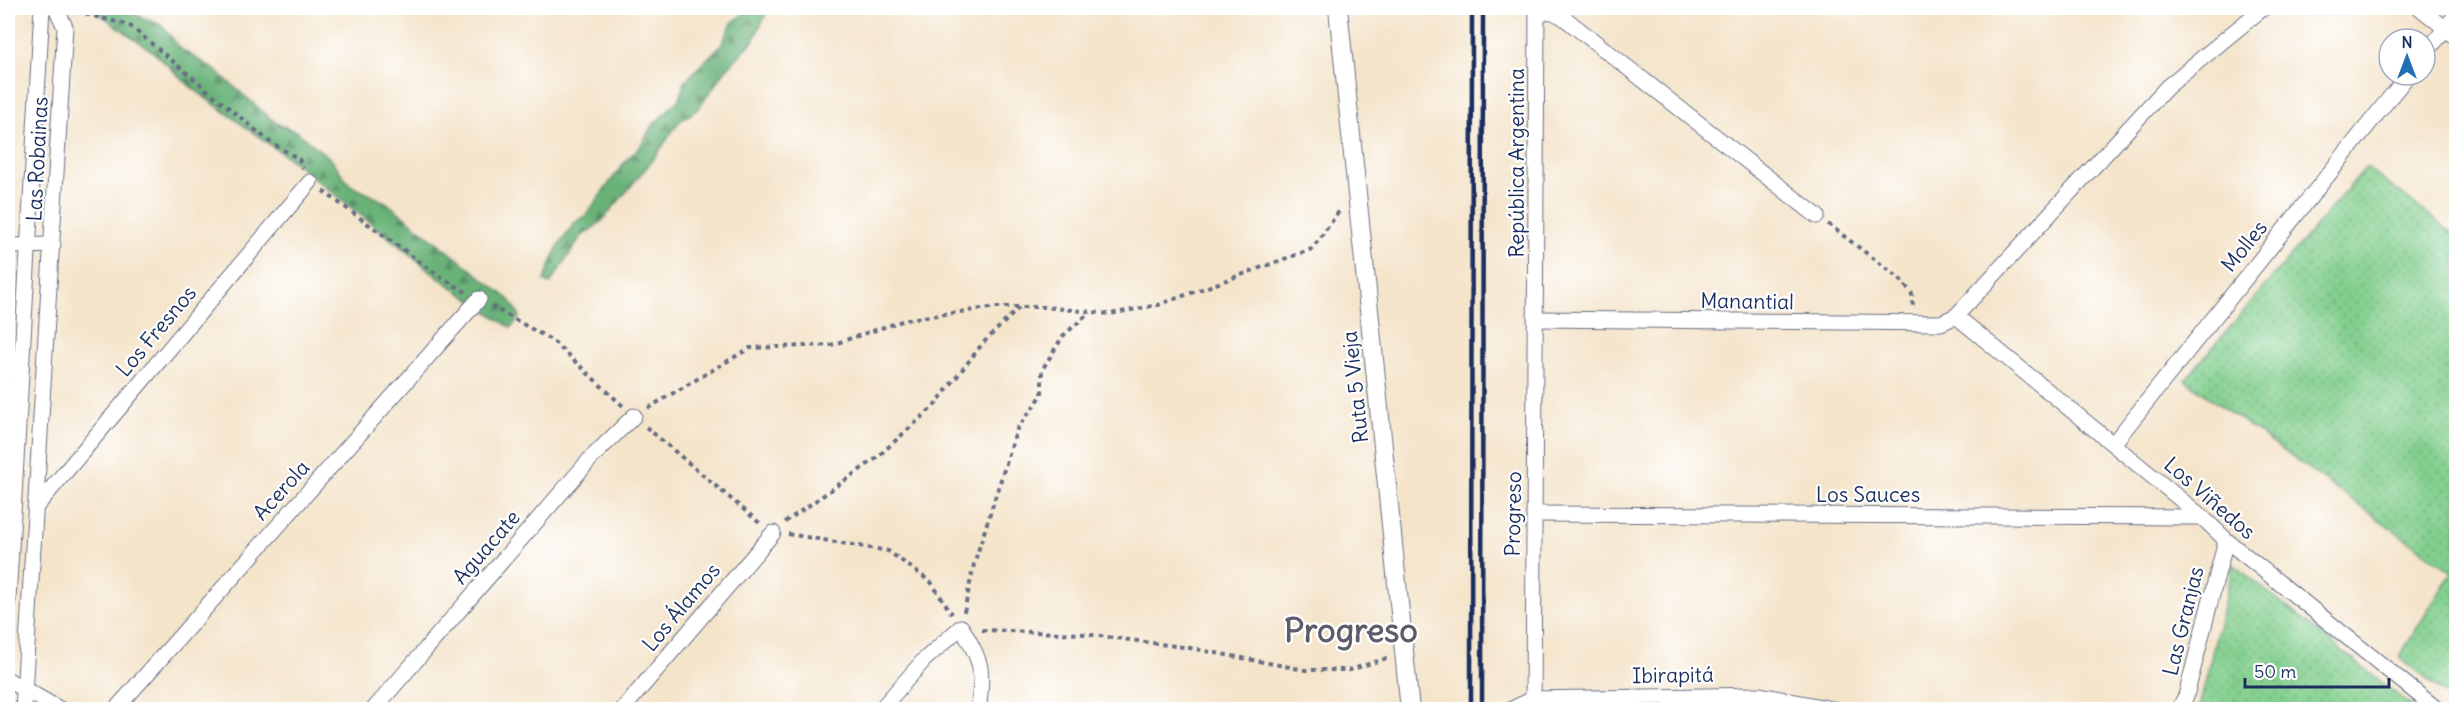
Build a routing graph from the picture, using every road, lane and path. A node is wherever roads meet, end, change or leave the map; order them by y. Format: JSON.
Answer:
{"nodes":[{"id":1,"x":42,"y":8,"type":"edge"},
{"id":2,"x":56,"y":8,"type":"edge"},
{"id":3,"x":1338,"y":8,"type":"edge"},
{"id":4,"x":2263,"y":8,"type":"edge"},
{"id":5,"x":2420,"y":8,"type":"edge"},
{"id":6,"x":72,"y":10,"type":"dead end"},
{"id":7,"x":1537,"y":11,"type":"edge"},
{"id":8,"x":2457,"y":15,"type":"edge"},
{"id":9,"x":2451,"y":33,"type":"edge"},
{"id":10,"x":2437,"y":44,"type":"edge"},
{"id":11,"x":2398,"y":87,"type":"edge"},
{"id":12,"x":310,"y":182,"type":"junction"},
{"id":13,"x":1342,"y":206,"type":"dead end"},
{"id":14,"x":1817,"y":216,"type":"joint"},
{"id":15,"x":30,"y":245,"type":"junction"},
{"id":16,"x":53,"y":245,"type":"junction"},
{"id":17,"x":8,"y":250,"type":"edge"},
{"id":18,"x":479,"y":299,"type":"junction"},
{"id":19,"x":1020,"y":307,"type":"junction"},
{"id":20,"x":1090,"y":312,"type":"junction"},
{"id":21,"x":1956,"y":316,"type":"junction"},
{"id":22,"x":1536,"y":318,"type":"junction"},
{"id":23,"x":1913,"y":324,"type":"junction"},
{"id":24,"x":634,"y":416,"type":"junction"},
{"id":25,"x":2113,"y":444,"type":"junction"},
{"id":26,"x":35,"y":508,"type":"junction"},
{"id":27,"x":1534,"y":514,"type":"junction"},
{"id":28,"x":2202,"y":517,"type":"junction"},
{"id":29,"x":772,"y":533,"type":"junction"},
{"id":30,"x":2226,"y":540,"type":"junction"},
{"id":31,"x":8,"y":600,"type":"edge"},
{"id":32,"x":961,"y":627,"type":"junction"},
{"id":33,"x":1405,"y":652,"type":"junction"},
{"id":34,"x":8,"y":680,"type":"edge"},
{"id":35,"x":24,"y":690,"type":"junction"},
{"id":36,"x":1533,"y":704,"type":"edge"},
{"id":37,"x":23,"y":710,"type":"edge"},
{"id":38,"x":61,"y":710,"type":"edge"},
{"id":39,"x":115,"y":710,"type":"edge"},
{"id":40,"x":373,"y":710,"type":"edge"},
{"id":41,"x":622,"y":710,"type":"edge"},
{"id":42,"x":880,"y":710,"type":"edge"},
{"id":43,"x":978,"y":710,"type":"edge"},
{"id":44,"x":1410,"y":710,"type":"edge"},
{"id":45,"x":1510,"y":710,"type":"edge"},
{"id":46,"x":1838,"y":710,"type":"edge"},
{"id":47,"x":2178,"y":710,"type":"edge"},
{"id":48,"x":2438,"y":710,"type":"edge"}],
"edges":[{"from":1,"to":15,"type":"street","name":"Las Robainas"},
{"from":2,"to":16,"type":"street","name":"Las Robainas"},
{"from":3,"to":33,"type":"street","name":"Ruta 5 Vieja"},
{"from":4,"to":21,"type":"street"},
{"from":5,"to":9,"type":"street"},
{"from":6,"to":12,"type":"path"},
{"from":7,"to":14,"type":"street"},
{"from":7,"to":22,"type":"street","name":"República Argentina"},
{"from":8,"to":9,"type":"street"},
{"from":9,"to":10,"type":"street"},
{"from":11,"to":25,"type":"street","name":"Molles"},
{"from":12,"to":18,"type":"path"},
{"from":12,"to":26,"type":"street","name":"Los Fresnos"},
{"from":13,"to":20,"type":"path"},
{"from":14,"to":23,"type":"path"},
{"from":15,"to":16,"type":"street"},
{"from":15,"to":17,"type":"street"},
{"from":15,"to":31,"type":"street","name":"Las Robainas"},
{"from":16,"to":26,"type":"street","name":"Las Robainas"},
{"from":18,"to":24,"type":"path"},
{"from":18,"to":39,"type":"street","name":"Acerola"},
{"from":19,"to":20,"type":"path"},
{"from":19,"to":24,"type":"path"},
{"from":19,"to":29,"type":"path"},
{"from":20,"to":32,"type":"path"},
{"from":21,"to":23,"type":"street","name":"Manantial"},
{"from":21,"to":25,"type":"street","name":"Los Viñedos"},
{"from":22,"to":23,"type":"street","name":"Manantial"},
{"from":22,"to":27,"type":"street","name":"Progreso"},
{"from":24,"to":29,"type":"path"},
{"from":24,"to":40,"type":"street","name":"Aguacate"},
{"from":25,"to":28,"type":"street","name":"Los Viñedos"},
{"from":26,"to":35,"type":"street","name":"Las Robainas"},
{"from":27,"to":28,"type":"street","name":"Los Sauces"},
{"from":27,"to":36,"type":"street","name":"Progreso"},
{"from":28,"to":30,"type":"street","name":"Los Viñedos"},
{"from":29,"to":32,"type":"path"},
{"from":29,"to":41,"type":"street","name":"Los Álamos"},
{"from":30,"to":47,"type":"street","name":"Las Granjas"},
{"from":30,"to":48,"type":"street","name":"Los Viñedos"},
{"from":32,"to":33,"type":"path"},
{"from":32,"to":42,"type":"street"},
{"from":32,"to":43,"type":"street"},
{"from":33,"to":44,"type":"street","name":"Ruta 5 Vieja"},
{"from":34,"to":35,"type":"street"},
{"from":35,"to":37,"type":"street","name":"Las Robainas"},
{"from":35,"to":38,"type":"street"},
{"from":36,"to":45,"type":"street","name":"Ibirapitá"},
{"from":36,"to":46,"type":"street","name":"Ibirapitá"}]}
